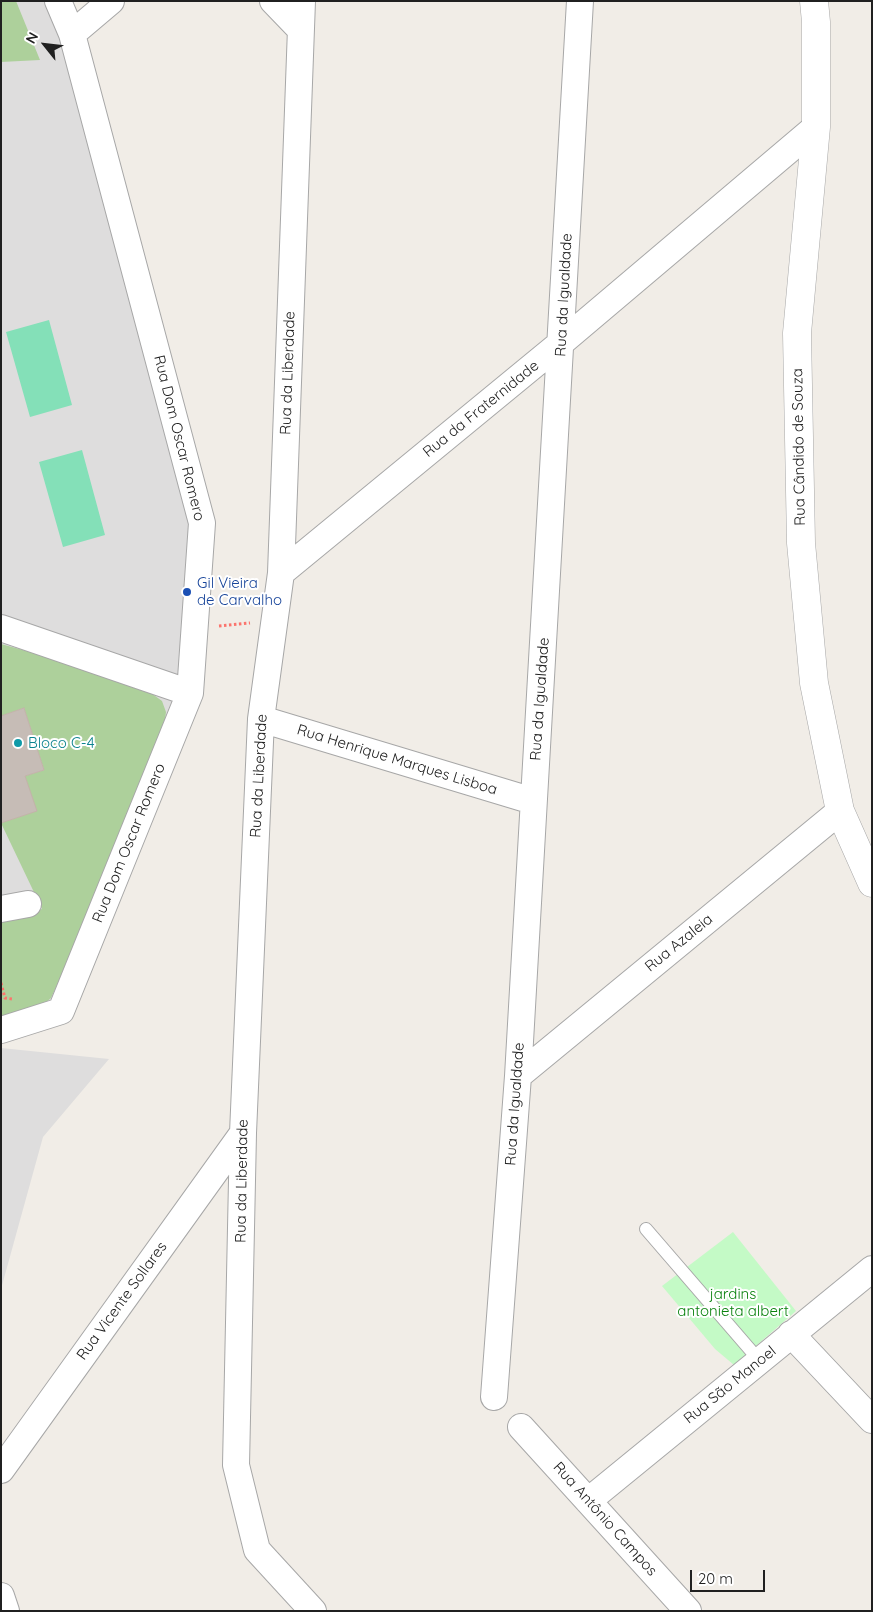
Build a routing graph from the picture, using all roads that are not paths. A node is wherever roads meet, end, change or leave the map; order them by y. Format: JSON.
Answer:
{"nodes":[{"id":1,"x":58,"y":1,"type":"edge"},
{"id":2,"x":111,"y":1,"type":"edge"},
{"id":3,"x":273,"y":1,"type":"edge"},
{"id":4,"x":302,"y":1,"type":"edge"},
{"id":5,"x":580,"y":1,"type":"edge"},
{"id":6,"x":814,"y":1,"type":"edge"},
{"id":7,"x":299,"y":28,"type":"junction"},
{"id":8,"x":72,"y":34,"type":"junction"},
{"id":9,"x":816,"y":127,"type":"junction"},
{"id":10,"x":562,"y":342,"type":"junction"},
{"id":11,"x":281,"y":573,"type":"junction"},
{"id":12,"x":1,"y":628,"type":"edge"},
{"id":13,"x":190,"y":693,"type":"junction"},
{"id":14,"x":262,"y":719,"type":"junction"},
{"id":15,"x":533,"y":801,"type":"junction"},
{"id":16,"x":840,"y":810,"type":"junction"},
{"id":17,"x":872,"y":883,"type":"edge"},
{"id":18,"x":28,"y":904,"type":"dead end"},
{"id":19,"x":1,"y":909,"type":"edge"},
{"id":20,"x":1,"y":1030,"type":"edge"},
{"id":21,"x":518,"y":1076,"type":"junction"},
{"id":22,"x":242,"y":1133,"type":"junction"},
{"id":23,"x":646,"y":1230,"type":"dead end"},
{"id":24,"x":872,"y":1269,"type":"edge"},
{"id":25,"x":791,"y":1334,"type":"junction"},
{"id":26,"x":759,"y":1360,"type":"junction"},
{"id":27,"x":494,"y":1397,"type":"dead end"},
{"id":28,"x":872,"y":1420,"type":"edge"},
{"id":29,"x":521,"y":1427,"type":"dead end"},
{"id":30,"x":1,"y":1470,"type":"edge"},
{"id":31,"x":588,"y":1501,"type":"junction"},
{"id":32,"x":1,"y":1596,"type":"edge"},
{"id":33,"x":6,"y":1611,"type":"edge"},
{"id":34,"x":313,"y":1611,"type":"edge"},
{"id":35,"x":688,"y":1611,"type":"edge"}],
"edges":[{"from":1,"to":8,"type":"street","name":"Rua Dom Oscar Romero"},
{"from":2,"to":8,"type":"street"},
{"from":3,"to":7,"type":"street"},
{"from":4,"to":7,"type":"street","name":"Rua da Liberdade"},
{"from":5,"to":10,"type":"street","name":"Rua da Igualdade"},
{"from":6,"to":9,"type":"street","name":"Rua Cândido de Souza"},
{"from":7,"to":11,"type":"street","name":"Rua da Liberdade"},
{"from":8,"to":13,"type":"street","name":"Rua Dom Oscar Romero"},
{"from":9,"to":10,"type":"street","name":"Rua da Fraternidade"},
{"from":9,"to":16,"type":"street","name":"Rua Cândido de Souza"},
{"from":10,"to":11,"type":"street","name":"Rua da Fraternidade"},
{"from":10,"to":15,"type":"street","name":"Rua da Igualdade"},
{"from":11,"to":14,"type":"street","name":"Rua da Liberdade"},
{"from":12,"to":13,"type":"street"},
{"from":13,"to":20,"type":"street","name":"Rua Dom Oscar Romero"},
{"from":14,"to":15,"type":"street","name":"Rua Henrique Marques Lisboa"},
{"from":14,"to":22,"type":"street","name":"Rua da Liberdade"},
{"from":15,"to":21,"type":"street","name":"Rua da Igualdade"},
{"from":16,"to":17,"type":"street","name":"Rua Cândido de Souza"},
{"from":16,"to":21,"type":"street","name":"Rua Azaleia"},
{"from":18,"to":19,"type":"street"},
{"from":21,"to":27,"type":"street","name":"Rua da Igualdade"},
{"from":22,"to":30,"type":"street","name":"Rua Vicente Sollares"},
{"from":22,"to":34,"type":"street","name":"Rua da Liberdade"},
{"from":23,"to":26,"type":"lane"},
{"from":24,"to":25,"type":"street","name":"Rua São Manoel"},
{"from":25,"to":26,"type":"street","name":"Rua São Manoel"},
{"from":25,"to":28,"type":"street"},
{"from":26,"to":31,"type":"street","name":"Rua São Manoel"},
{"from":29,"to":31,"type":"street","name":"Rua Antônio Campos"},
{"from":31,"to":35,"type":"street","name":"Rua Antônio Campos"},
{"from":32,"to":33,"type":"street"}]}
